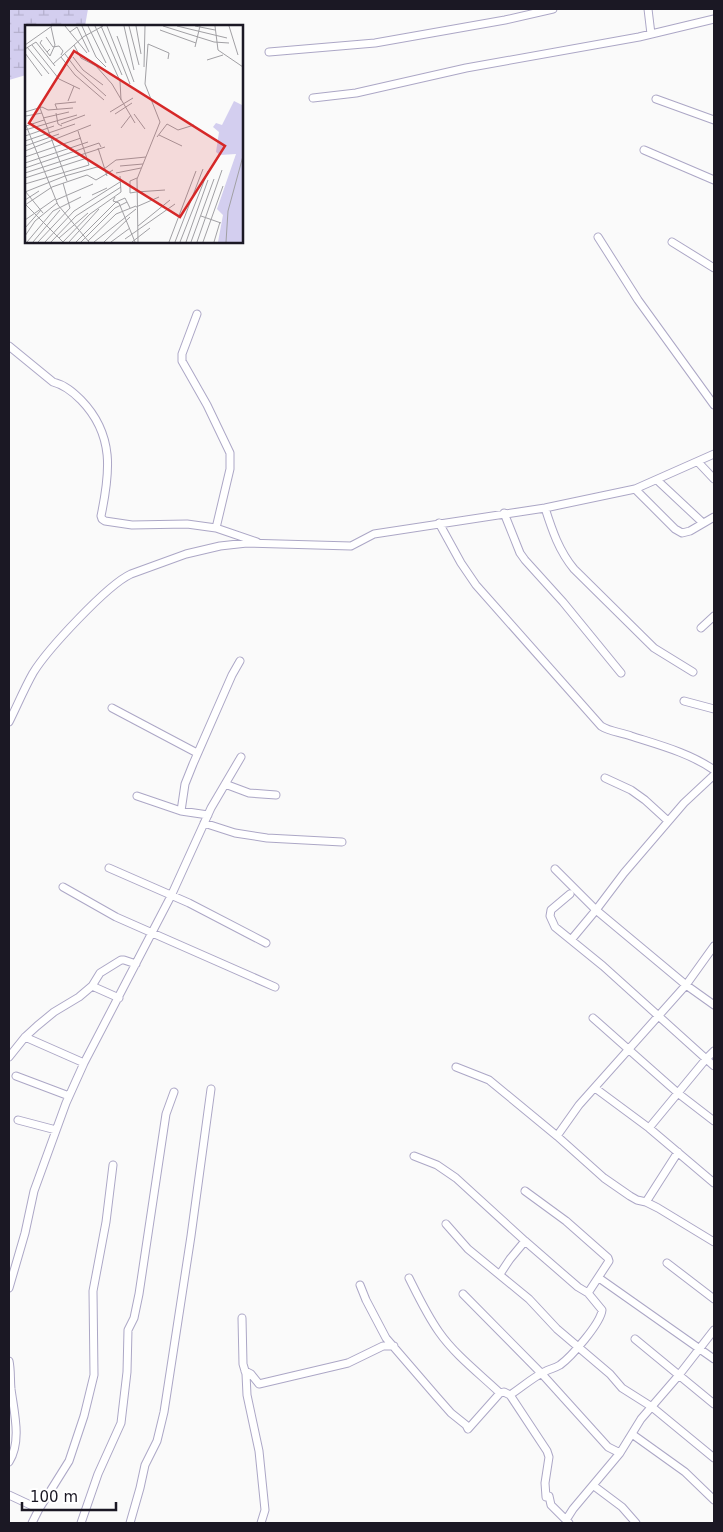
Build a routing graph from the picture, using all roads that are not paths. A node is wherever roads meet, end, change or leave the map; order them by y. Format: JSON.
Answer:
{"nodes":[{"id":1,"x":553,"y":9,"type":"edge"},
{"id":2,"x":648,"y":9,"type":"edge"},
{"id":3,"x":714,"y":19,"type":"edge"},
{"id":4,"x":651,"y":34,"type":"junction"},
{"id":5,"x":269,"y":52,"type":"dead end"},
{"id":6,"x":313,"y":98,"type":"dead end"},
{"id":7,"x":656,"y":99,"type":"dead end"},
{"id":8,"x":714,"y":120,"type":"edge"},
{"id":9,"x":644,"y":150,"type":"dead end"},
{"id":10,"x":714,"y":180,"type":"edge"},
{"id":11,"x":598,"y":236,"type":"dead end"},
{"id":12,"x":672,"y":242,"type":"dead end"},
{"id":13,"x":714,"y":268,"type":"edge"},
{"id":14,"x":197,"y":314,"type":"dead end"},
{"id":15,"x":9,"y":346,"type":"edge"},
{"id":16,"x":714,"y":405,"type":"edge"},
{"id":17,"x":714,"y":454,"type":"edge"},
{"id":18,"x":698,"y":462,"type":"junction"},
{"id":19,"x":714,"y":479,"type":"edge"},
{"id":20,"x":657,"y":480,"type":"junction"},
{"id":21,"x":635,"y":488,"type":"junction"},
{"id":22,"x":545,"y":508,"type":"junction"},
{"id":23,"x":504,"y":513,"type":"junction"},
{"id":24,"x":714,"y":517,"type":"edge"},
{"id":25,"x":439,"y":523,"type":"junction"},
{"id":26,"x":703,"y":524,"type":"junction"},
{"id":27,"x":216,"y":528,"type":"junction"},
{"id":28,"x":263,"y":544,"type":"junction"},
{"id":29,"x":714,"y":616,"type":"edge"},
{"id":30,"x":701,"y":628,"type":"dead end"},
{"id":31,"x":240,"y":661,"type":"dead end"},
{"id":32,"x":693,"y":672,"type":"dead end"},
{"id":33,"x":621,"y":673,"type":"dead end"},
{"id":34,"x":684,"y":701,"type":"dead end"},
{"id":35,"x":112,"y":708,"type":"dead end"},
{"id":36,"x":714,"y":709,"type":"edge"},
{"id":37,"x":9,"y":722,"type":"edge"},
{"id":38,"x":197,"y":753,"type":"junction"},
{"id":39,"x":241,"y":757,"type":"dead end"},
{"id":40,"x":714,"y":770,"type":"edge"},
{"id":41,"x":714,"y":774,"type":"edge"},
{"id":42,"x":605,"y":778,"type":"dead end"},
{"id":43,"x":225,"y":784,"type":"junction"},
{"id":44,"x":276,"y":795,"type":"dead end"},
{"id":45,"x":137,"y":796,"type":"dead end"},
{"id":46,"x":182,"y":811,"type":"junction"},
{"id":47,"x":208,"y":814,"type":"junction"},
{"id":48,"x":668,"y":821,"type":"junction"},
{"id":49,"x":204,"y":823,"type":"junction"},
{"id":50,"x":342,"y":842,"type":"dead end"},
{"id":51,"x":109,"y":868,"type":"dead end"},
{"id":52,"x":555,"y":869,"type":"dead end"},
{"id":53,"x":63,"y":886,"type":"dead end"},
{"id":54,"x":570,"y":894,"type":"dead end"},
{"id":55,"x":171,"y":896,"type":"junction"},
{"id":56,"x":596,"y":910,"type":"junction"},
{"id":57,"x":152,"y":934,"type":"junction"},
{"id":58,"x":571,"y":940,"type":"junction"},
{"id":59,"x":266,"y":943,"type":"dead end"},
{"id":60,"x":714,"y":946,"type":"edge"},
{"id":61,"x":136,"y":964,"type":"junction"},
{"id":62,"x":686,"y":985,"type":"junction"},
{"id":63,"x":92,"y":986,"type":"junction"},
{"id":64,"x":276,"y":987,"type":"dead end"},
{"id":65,"x":119,"y":998,"type":"junction"},
{"id":66,"x":714,"y":1005,"type":"edge"},
{"id":67,"x":658,"y":1015,"type":"junction"},
{"id":68,"x":593,"y":1018,"type":"dead end"},
{"id":69,"x":25,"y":1036,"type":"junction"},
{"id":70,"x":629,"y":1050,"type":"junction"},
{"id":71,"x":714,"y":1051,"type":"edge"},
{"id":72,"x":9,"y":1057,"type":"edge"},
{"id":73,"x":706,"y":1059,"type":"junction"},
{"id":74,"x":84,"y":1063,"type":"junction"},
{"id":75,"x":714,"y":1066,"type":"edge"},
{"id":76,"x":456,"y":1067,"type":"dead end"},
{"id":77,"x":16,"y":1076,"type":"dead end"},
{"id":78,"x":595,"y":1088,"type":"junction"},
{"id":79,"x":211,"y":1090,"type":"dead end"},
{"id":80,"x":174,"y":1092,"type":"dead end"},
{"id":81,"x":679,"y":1094,"type":"junction"},
{"id":82,"x":69,"y":1096,"type":"junction"},
{"id":83,"x":18,"y":1120,"type":"dead end"},
{"id":84,"x":714,"y":1121,"type":"edge"},
{"id":85,"x":650,"y":1128,"type":"junction"},
{"id":86,"x":56,"y":1130,"type":"junction"},
{"id":87,"x":557,"y":1136,"type":"junction"},
{"id":88,"x":678,"y":1152,"type":"junction"},
{"id":89,"x":414,"y":1156,"type":"dead end"},
{"id":90,"x":113,"y":1165,"type":"dead end"},
{"id":91,"x":714,"y":1183,"type":"edge"},
{"id":92,"x":525,"y":1191,"type":"dead end"},
{"id":93,"x":646,"y":1202,"type":"junction"},
{"id":94,"x":446,"y":1224,"type":"dead end"},
{"id":95,"x":524,"y":1241,"type":"junction"},
{"id":96,"x":714,"y":1242,"type":"edge"},
{"id":97,"x":668,"y":1263,"type":"dead end"},
{"id":98,"x":500,"y":1274,"type":"junction"},
{"id":99,"x":409,"y":1278,"type":"dead end"},
{"id":100,"x":599,"y":1278,"type":"junction"},
{"id":101,"x":360,"y":1285,"type":"dead end"},
{"id":102,"x":9,"y":1288,"type":"edge"},
{"id":103,"x":588,"y":1293,"type":"junction"},
{"id":104,"x":463,"y":1294,"type":"dead end"},
{"id":105,"x":714,"y":1298,"type":"edge"},
{"id":106,"x":242,"y":1318,"type":"dead end"},
{"id":107,"x":714,"y":1330,"type":"edge"},
{"id":108,"x":635,"y":1339,"type":"dead end"},
{"id":109,"x":394,"y":1346,"type":"junction"},
{"id":110,"x":578,"y":1347,"type":"junction"},
{"id":111,"x":700,"y":1348,"type":"junction"},
{"id":112,"x":714,"y":1359,"type":"edge"},
{"id":113,"x":9,"y":1361,"type":"edge"},
{"id":114,"x":245,"y":1371,"type":"junction"},
{"id":115,"x":542,"y":1374,"type":"junction"},
{"id":116,"x":679,"y":1375,"type":"junction"},
{"id":117,"x":500,"y":1393,"type":"junction"},
{"id":118,"x":510,"y":1395,"type":"junction"},
{"id":119,"x":714,"y":1404,"type":"edge"},
{"id":120,"x":652,"y":1407,"type":"junction"},
{"id":121,"x":632,"y":1434,"type":"junction"},
{"id":122,"x":620,"y":1452,"type":"junction"},
{"id":123,"x":714,"y":1458,"type":"edge"},
{"id":124,"x":9,"y":1462,"type":"edge"},
{"id":125,"x":594,"y":1486,"type":"junction"},
{"id":126,"x":9,"y":1494,"type":"edge"},
{"id":127,"x":714,"y":1500,"type":"edge"},
{"id":128,"x":39,"y":1510,"type":"junction"},
{"id":129,"x":568,"y":1522,"type":"edge"},
{"id":130,"x":32,"y":1523,"type":"edge"},
{"id":131,"x":81,"y":1523,"type":"edge"},
{"id":132,"x":130,"y":1523,"type":"edge"},
{"id":133,"x":261,"y":1523,"type":"edge"},
{"id":134,"x":636,"y":1523,"type":"edge"}],
"edges":[{"from":1,"to":5,"type":"street"},
{"from":2,"to":4,"type":"street"},
{"from":3,"to":4,"type":"street"},
{"from":4,"to":6,"type":"street"},
{"from":7,"to":8,"type":"street"},
{"from":9,"to":10,"type":"street"},
{"from":11,"to":16,"type":"street"},
{"from":12,"to":13,"type":"street"},
{"from":14,"to":27,"type":"street"},
{"from":15,"to":27,"type":"street"},
{"from":17,"to":18,"type":"street"},
{"from":18,"to":19,"type":"street"},
{"from":18,"to":20,"type":"street"},
{"from":20,"to":21,"type":"street"},
{"from":20,"to":26,"type":"street"},
{"from":21,"to":22,"type":"street"},
{"from":21,"to":26,"type":"street"},
{"from":22,"to":23,"type":"street"},
{"from":22,"to":32,"type":"street"},
{"from":23,"to":25,"type":"street"},
{"from":23,"to":33,"type":"street"},
{"from":24,"to":26,"type":"street"},
{"from":25,"to":28,"type":"street"},
{"from":25,"to":40,"type":"street"},
{"from":27,"to":28,"type":"street"},
{"from":28,"to":37,"type":"street"},
{"from":29,"to":30,"type":"street"},
{"from":31,"to":38,"type":"street"},
{"from":34,"to":36,"type":"street"},
{"from":35,"to":38,"type":"street"},
{"from":38,"to":46,"type":"street"},
{"from":39,"to":43,"type":"street"},
{"from":41,"to":48,"type":"street"},
{"from":42,"to":48,"type":"street"},
{"from":43,"to":44,"type":"street"},
{"from":43,"to":47,"type":"street"},
{"from":45,"to":46,"type":"street"},
{"from":46,"to":47,"type":"street"},
{"from":47,"to":49,"type":"street"},
{"from":48,"to":56,"type":"street"},
{"from":49,"to":50,"type":"street"},
{"from":49,"to":55,"type":"street"},
{"from":51,"to":55,"type":"street"},
{"from":52,"to":56,"type":"street"},
{"from":53,"to":57,"type":"street"},
{"from":54,"to":58,"type":"street"},
{"from":55,"to":57,"type":"street"},
{"from":55,"to":59,"type":"street"},
{"from":56,"to":58,"type":"street"},
{"from":56,"to":62,"type":"street"},
{"from":57,"to":61,"type":"street"},
{"from":57,"to":64,"type":"street"},
{"from":58,"to":67,"type":"street"},
{"from":60,"to":62,"type":"street"},
{"from":61,"to":63,"type":"street"},
{"from":61,"to":65,"type":"street"},
{"from":62,"to":66,"type":"street"},
{"from":62,"to":67,"type":"street"},
{"from":63,"to":65,"type":"street"},
{"from":63,"to":69,"type":"street"},
{"from":65,"to":74,"type":"street"},
{"from":67,"to":70,"type":"street"},
{"from":67,"to":73,"type":"street"},
{"from":68,"to":70,"type":"street"},
{"from":69,"to":72,"type":"street"},
{"from":69,"to":74,"type":"street"},
{"from":70,"to":78,"type":"street"},
{"from":70,"to":81,"type":"street"},
{"from":71,"to":73,"type":"street"},
{"from":73,"to":75,"type":"street"},
{"from":73,"to":81,"type":"street"},
{"from":74,"to":82,"type":"street"},
{"from":76,"to":87,"type":"street"},
{"from":77,"to":82,"type":"street"},
{"from":78,"to":85,"type":"street"},
{"from":78,"to":87,"type":"street"},
{"from":79,"to":132,"type":"street"},
{"from":80,"to":131,"type":"street"},
{"from":81,"to":84,"type":"street"},
{"from":81,"to":85,"type":"street"},
{"from":82,"to":86,"type":"street"},
{"from":83,"to":86,"type":"street"},
{"from":85,"to":88,"type":"street"},
{"from":86,"to":102,"type":"street"},
{"from":87,"to":93,"type":"street"},
{"from":88,"to":91,"type":"street"},
{"from":88,"to":93,"type":"street"},
{"from":89,"to":95,"type":"street"},
{"from":90,"to":128,"type":"street"},
{"from":92,"to":100,"type":"street"},
{"from":93,"to":96,"type":"street"},
{"from":94,"to":98,"type":"street"},
{"from":95,"to":98,"type":"street"},
{"from":95,"to":103,"type":"street"},
{"from":97,"to":105,"type":"street"},
{"from":98,"to":110,"type":"street"},
{"from":99,"to":117,"type":"street"},
{"from":100,"to":103,"type":"street"},
{"from":100,"to":111,"type":"street"},
{"from":101,"to":109,"type":"street"},
{"from":103,"to":110,"type":"street"},
{"from":104,"to":115,"type":"street"},
{"from":106,"to":114,"type":"street"},
{"from":107,"to":111,"type":"street"},
{"from":108,"to":116,"type":"street"},
{"from":109,"to":114,"type":"street"},
{"from":109,"to":117,"type":"street"},
{"from":110,"to":115,"type":"street"},
{"from":110,"to":120,"type":"street"},
{"from":111,"to":112,"type":"street"},
{"from":111,"to":116,"type":"street"},
{"from":113,"to":124,"type":"street"},
{"from":114,"to":133,"type":"street"},
{"from":115,"to":118,"type":"street"},
{"from":115,"to":122,"type":"street"},
{"from":116,"to":119,"type":"street"},
{"from":116,"to":120,"type":"street"},
{"from":117,"to":118,"type":"street"},
{"from":118,"to":129,"type":"street"},
{"from":120,"to":121,"type":"street"},
{"from":120,"to":123,"type":"street"},
{"from":121,"to":122,"type":"street"},
{"from":121,"to":127,"type":"street"},
{"from":122,"to":125,"type":"street"},
{"from":125,"to":129,"type":"street"},
{"from":125,"to":134,"type":"street"},
{"from":126,"to":128,"type":"street"},
{"from":128,"to":130,"type":"street"}]}
